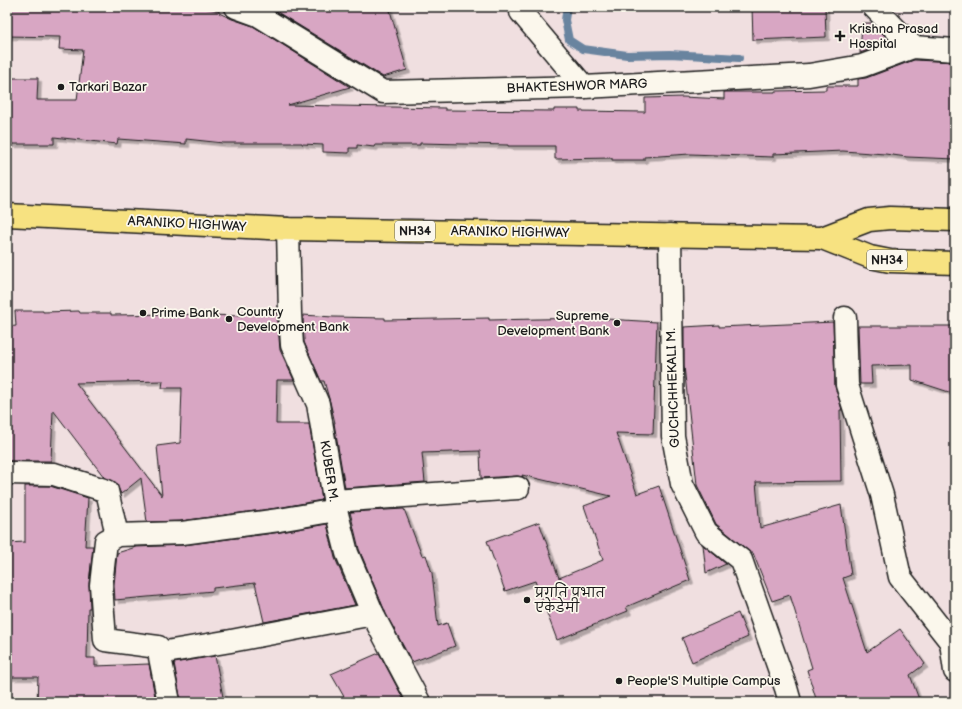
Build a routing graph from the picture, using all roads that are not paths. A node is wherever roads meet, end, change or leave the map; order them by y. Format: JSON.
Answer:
{"nodes":[{"id":1,"x":236,"y":7,"type":"edge"},
{"id":2,"x":522,"y":7,"type":"edge"},
{"id":3,"x":874,"y":7,"type":"edge"},
{"id":4,"x":257,"y":11,"type":"edge"},
{"id":5,"x":913,"y":47,"type":"junction"},
{"id":6,"x":955,"y":50,"type":"edge"},
{"id":7,"x":584,"y":87,"type":"junction"},
{"id":8,"x":7,"y":215,"type":"edge"},
{"id":9,"x":955,"y":220,"type":"edge"},
{"id":10,"x":288,"y":229,"type":"junction"},
{"id":11,"x":670,"y":235,"type":"junction"},
{"id":12,"x":822,"y":238,"type":"junction"},
{"id":13,"x":955,"y":263,"type":"edge"},
{"id":14,"x":845,"y":318,"type":"dead end"},
{"id":15,"x":7,"y":473,"type":"edge"},
{"id":16,"x":518,"y":488,"type":"dead end"},
{"id":17,"x":335,"y":505,"type":"junction"},
{"id":18,"x":117,"y":535,"type":"junction"},
{"id":19,"x":373,"y":614,"type":"junction"},
{"id":20,"x":160,"y":653,"type":"junction"},
{"id":21,"x":955,"y":670,"type":"edge"},
{"id":22,"x":168,"y":702,"type":"edge"},
{"id":23,"x":419,"y":702,"type":"edge"},
{"id":24,"x":790,"y":702,"type":"edge"}],
"edges":[{"from":1,"to":4,"type":"street","name":"BHAKTESHWOR MARG"},
{"from":2,"to":7,"type":"street"},
{"from":3,"to":5,"type":"street"},
{"from":4,"to":7,"type":"street","name":"BHAKTESHWOR MARG"},
{"from":5,"to":6,"type":"street"},
{"from":5,"to":7,"type":"street","name":"BHAKTESHWOR MARG"},
{"from":8,"to":10,"type":"highway","name":"ARANIKO HIGHWAY","number":"NH34"},
{"from":9,"to":12,"type":"highway","name":"ARANIKO HIGHWAY","number":"NH34"},
{"from":10,"to":11,"type":"highway","name":"ARANIKO HIGHWAY","number":"NH34"},
{"from":10,"to":17,"type":"street","name":"KUBER M."},
{"from":11,"to":12,"type":"highway","name":"ARANIKO HIGHWAY","number":"NH34"},
{"from":11,"to":24,"type":"street","name":"GUCHCHHEKALI M."},
{"from":12,"to":13,"type":"highway","name":"ARANIKO HIGHWAY","number":"NH34"},
{"from":14,"to":21,"type":"street"},
{"from":15,"to":18,"type":"street"},
{"from":16,"to":17,"type":"street"},
{"from":17,"to":18,"type":"street"},
{"from":17,"to":19,"type":"street","name":"KUBER M."},
{"from":18,"to":20,"type":"street"},
{"from":19,"to":20,"type":"street"},
{"from":19,"to":23,"type":"street","name":"KUBER M."},
{"from":20,"to":22,"type":"street"}]}
